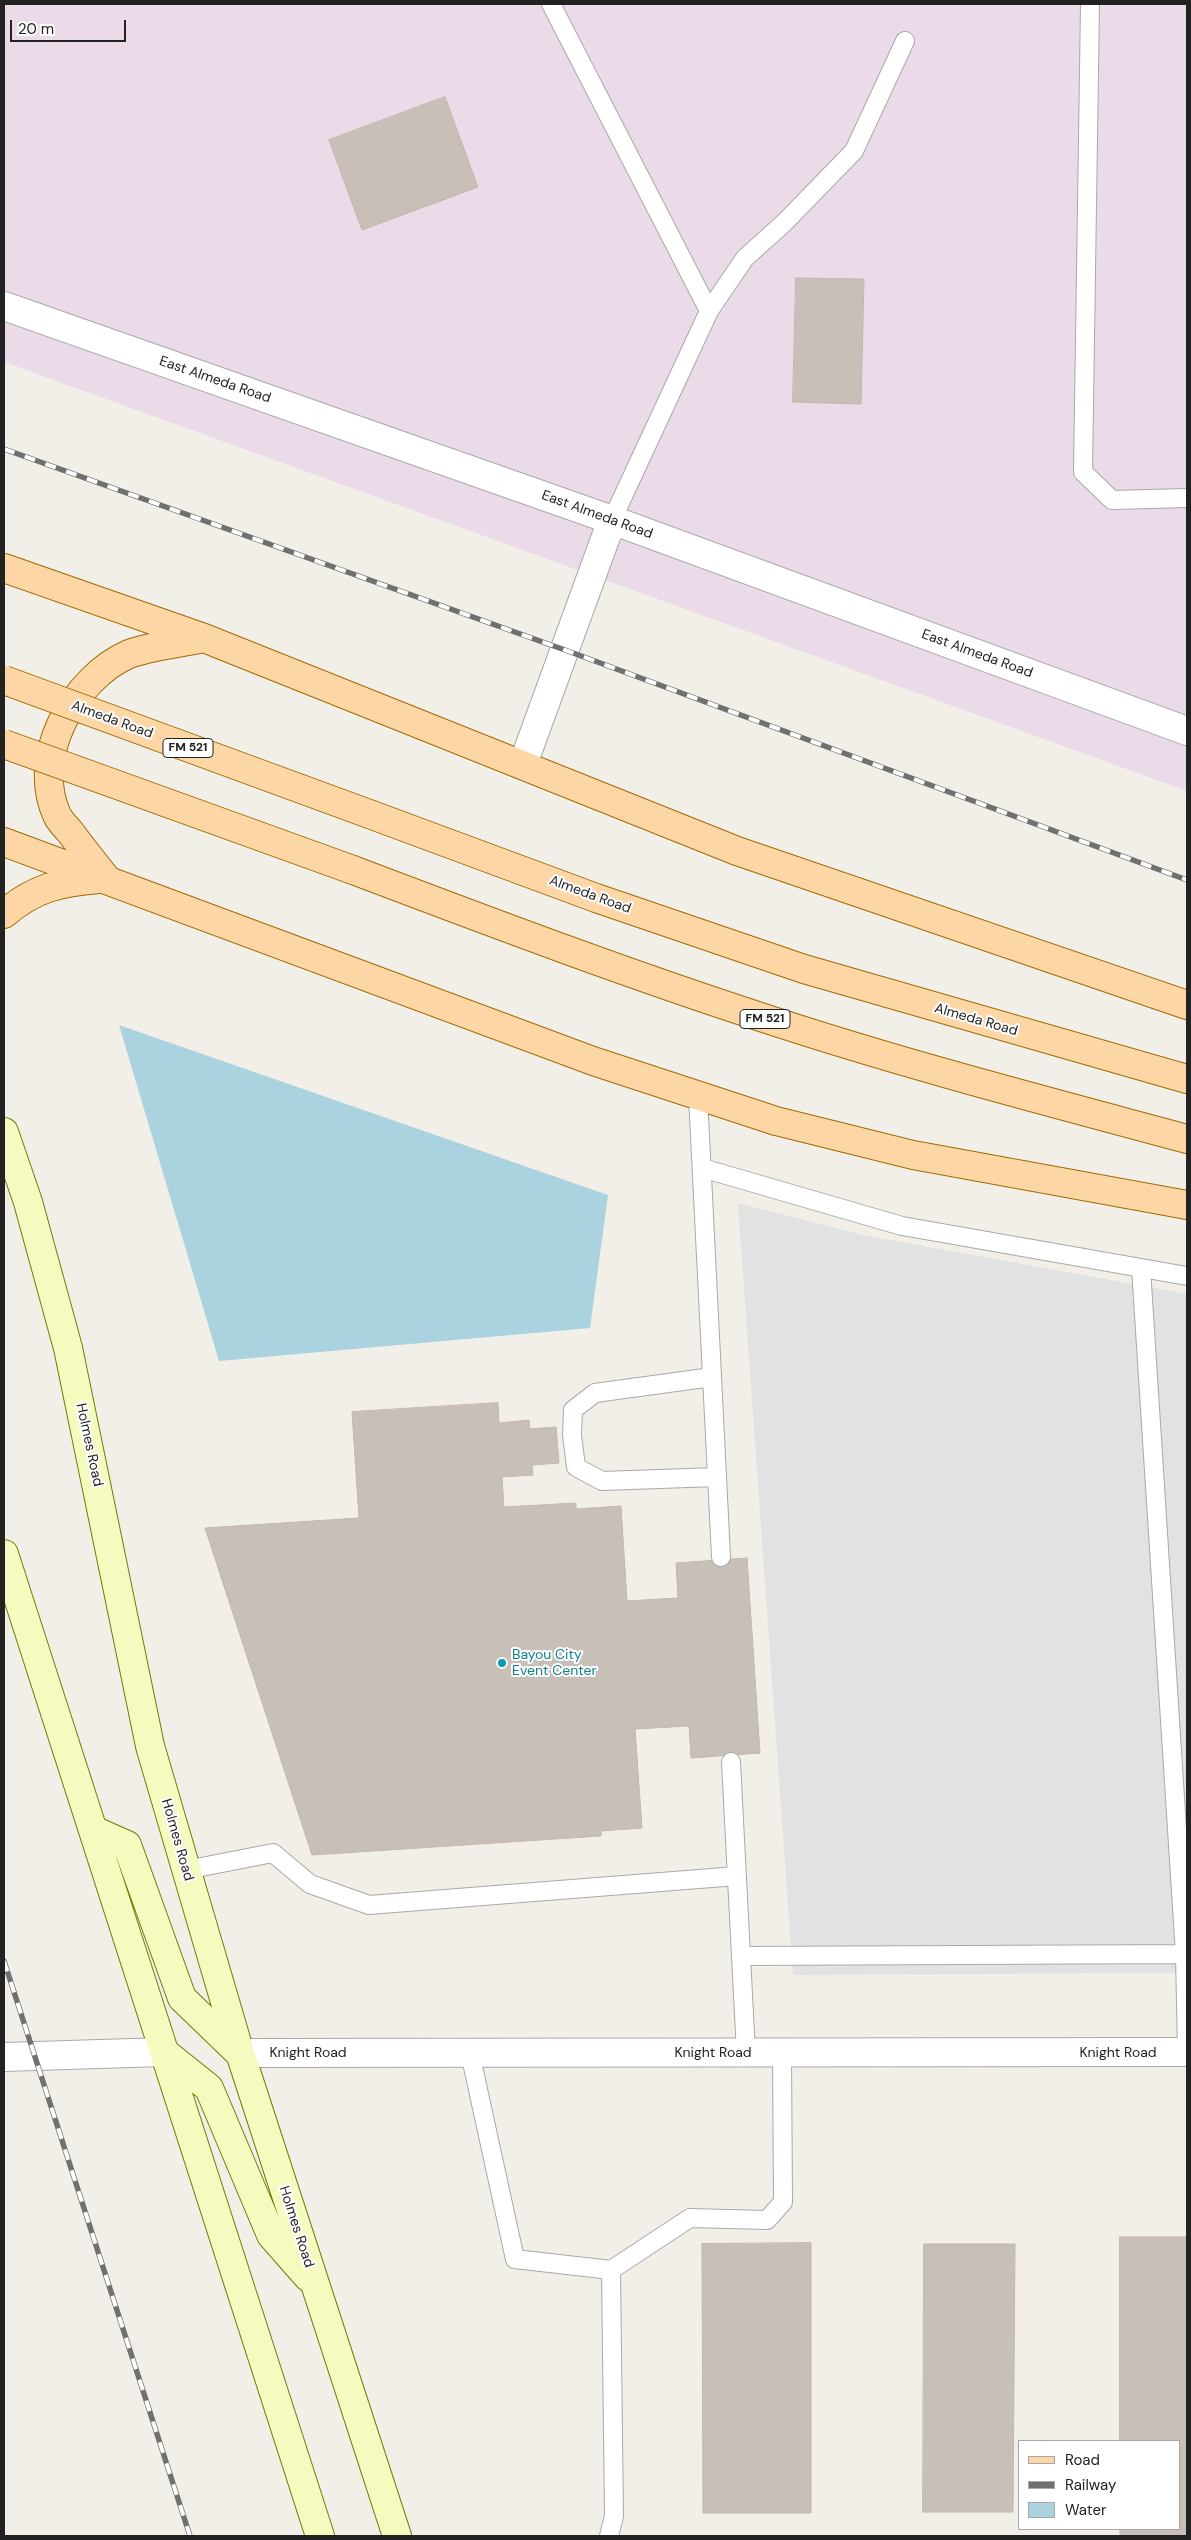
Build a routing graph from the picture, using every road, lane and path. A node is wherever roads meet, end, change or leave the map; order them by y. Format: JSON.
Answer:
{"nodes":[{"id":1,"x":551,"y":4,"type":"edge"},
{"id":2,"x":1090,"y":4,"type":"edge"},
{"id":3,"x":905,"y":41,"type":"dead end"},
{"id":4,"x":4,"y":306,"type":"edge"},
{"id":5,"x":709,"y":311,"type":"junction"},
{"id":6,"x":1187,"y":498,"type":"edge"},
{"id":7,"x":612,"y":520,"type":"junction"},
{"id":8,"x":4,"y":568,"type":"edge"},
{"id":9,"x":204,"y":638,"type":"junction"},
{"id":10,"x":4,"y":680,"type":"edge"},
{"id":11,"x":1187,"y":731,"type":"edge"},
{"id":12,"x":4,"y":744,"type":"edge"},
{"id":13,"x":523,"y":764,"type":"junction"},
{"id":14,"x":4,"y":842,"type":"edge"},
{"id":15,"x":106,"y":878,"type":"junction"},
{"id":16,"x":4,"y":914,"type":"edge"},
{"id":17,"x":1187,"y":1005,"type":"edge"},
{"id":18,"x":1187,"y":1079,"type":"edge"},
{"id":19,"x":698,"y":1096,"type":"junction"},
{"id":20,"x":4,"y":1132,"type":"edge"},
{"id":21,"x":1187,"y":1139,"type":"edge"},
{"id":22,"x":702,"y":1168,"type":"junction"},
{"id":23,"x":1187,"y":1205,"type":"edge"},
{"id":24,"x":1141,"y":1268,"type":"junction"},
{"id":25,"x":1187,"y":1276,"type":"edge"},
{"id":26,"x":712,"y":1377,"type":"junction"},
{"id":27,"x":717,"y":1477,"type":"junction"},
{"id":28,"x":4,"y":1554,"type":"edge"},
{"id":29,"x":721,"y":1557,"type":"dead end"},
{"id":30,"x":731,"y":1762,"type":"dead end"},
{"id":31,"x":93,"y":1830,"type":"junction"},
{"id":32,"x":186,"y":1870,"type":"junction"},
{"id":33,"x":737,"y":1876,"type":"junction"},
{"id":34,"x":1186,"y":1954,"type":"edge"},
{"id":35,"x":741,"y":1956,"type":"junction"},
{"id":36,"x":164,"y":2052,"type":"junction"},
{"id":37,"x":1187,"y":2052,"type":"edge"},
{"id":38,"x":240,"y":2053,"type":"junction"},
{"id":39,"x":746,"y":2053,"type":"junction"},
{"id":40,"x":782,"y":2053,"type":"junction"},
{"id":41,"x":470,"y":2054,"type":"junction"},
{"id":42,"x":4,"y":2056,"type":"edge"},
{"id":43,"x":611,"y":2270,"type":"junction"},
{"id":44,"x":315,"y":2285,"type":"junction"},
{"id":45,"x":320,"y":2536,"type":"edge"},
{"id":46,"x":397,"y":2536,"type":"edge"},
{"id":47,"x":609,"y":2536,"type":"edge"}],
"edges":[{"from":1,"to":5,"type":"lane"},
{"from":2,"to":6,"type":"lane"},
{"from":3,"to":5,"type":"lane"},
{"from":4,"to":7,"type":"street","name":"East Almeda Road"},
{"from":5,"to":7,"type":"lane"},
{"from":7,"to":11,"type":"street","name":"East Almeda Road"},
{"from":7,"to":13,"type":"street"},
{"from":8,"to":9,"type":"main road"},
{"from":9,"to":13,"type":"main road"},
{"from":9,"to":15,"type":"main road"},
{"from":10,"to":18,"type":"main road","name":"Almeda Road","number":"FM 521","bridge":true},
{"from":12,"to":21,"type":"main road","number":"FM 521","bridge":true},
{"from":13,"to":17,"type":"main road"},
{"from":14,"to":15,"type":"main road"},
{"from":15,"to":16,"type":"main road"},
{"from":15,"to":19,"type":"main road"},
{"from":19,"to":22,"type":"lane"},
{"from":19,"to":23,"type":"main road"},
{"from":20,"to":32,"type":"main road","name":"Holmes Road"},
{"from":22,"to":24,"type":"lane"},
{"from":22,"to":26,"type":"lane"},
{"from":24,"to":25,"type":"lane"},
{"from":24,"to":34,"type":"lane"},
{"from":26,"to":27,"type":"lane"},
{"from":26,"to":27,"type":"lane"},
{"from":27,"to":29,"type":"lane"},
{"from":28,"to":31,"type":"main road"},
{"from":30,"to":33,"type":"lane"},
{"from":31,"to":36,"type":"main road"},
{"from":31,"to":38,"type":"main road"},
{"from":32,"to":33,"type":"lane"},
{"from":32,"to":38,"type":"main road","name":"Holmes Road"},
{"from":33,"to":35,"type":"lane"},
{"from":34,"to":35,"type":"lane"},
{"from":34,"to":37,"type":"lane"},
{"from":35,"to":39,"type":"lane"},
{"from":36,"to":42,"type":"street"},
{"from":36,"to":44,"type":"main road"},
{"from":36,"to":45,"type":"main road"},
{"from":37,"to":40,"type":"street","name":"Knight Road"},
{"from":38,"to":41,"type":"street","name":"Knight Road"},
{"from":38,"to":44,"type":"main road","name":"Holmes Road"},
{"from":39,"to":40,"type":"street","name":"Knight Road"},
{"from":39,"to":41,"type":"street","name":"Knight Road"},
{"from":40,"to":43,"type":"lane"},
{"from":41,"to":43,"type":"lane"},
{"from":43,"to":47,"type":"lane"},
{"from":44,"to":46,"type":"main road","name":"Holmes Road"}]}
